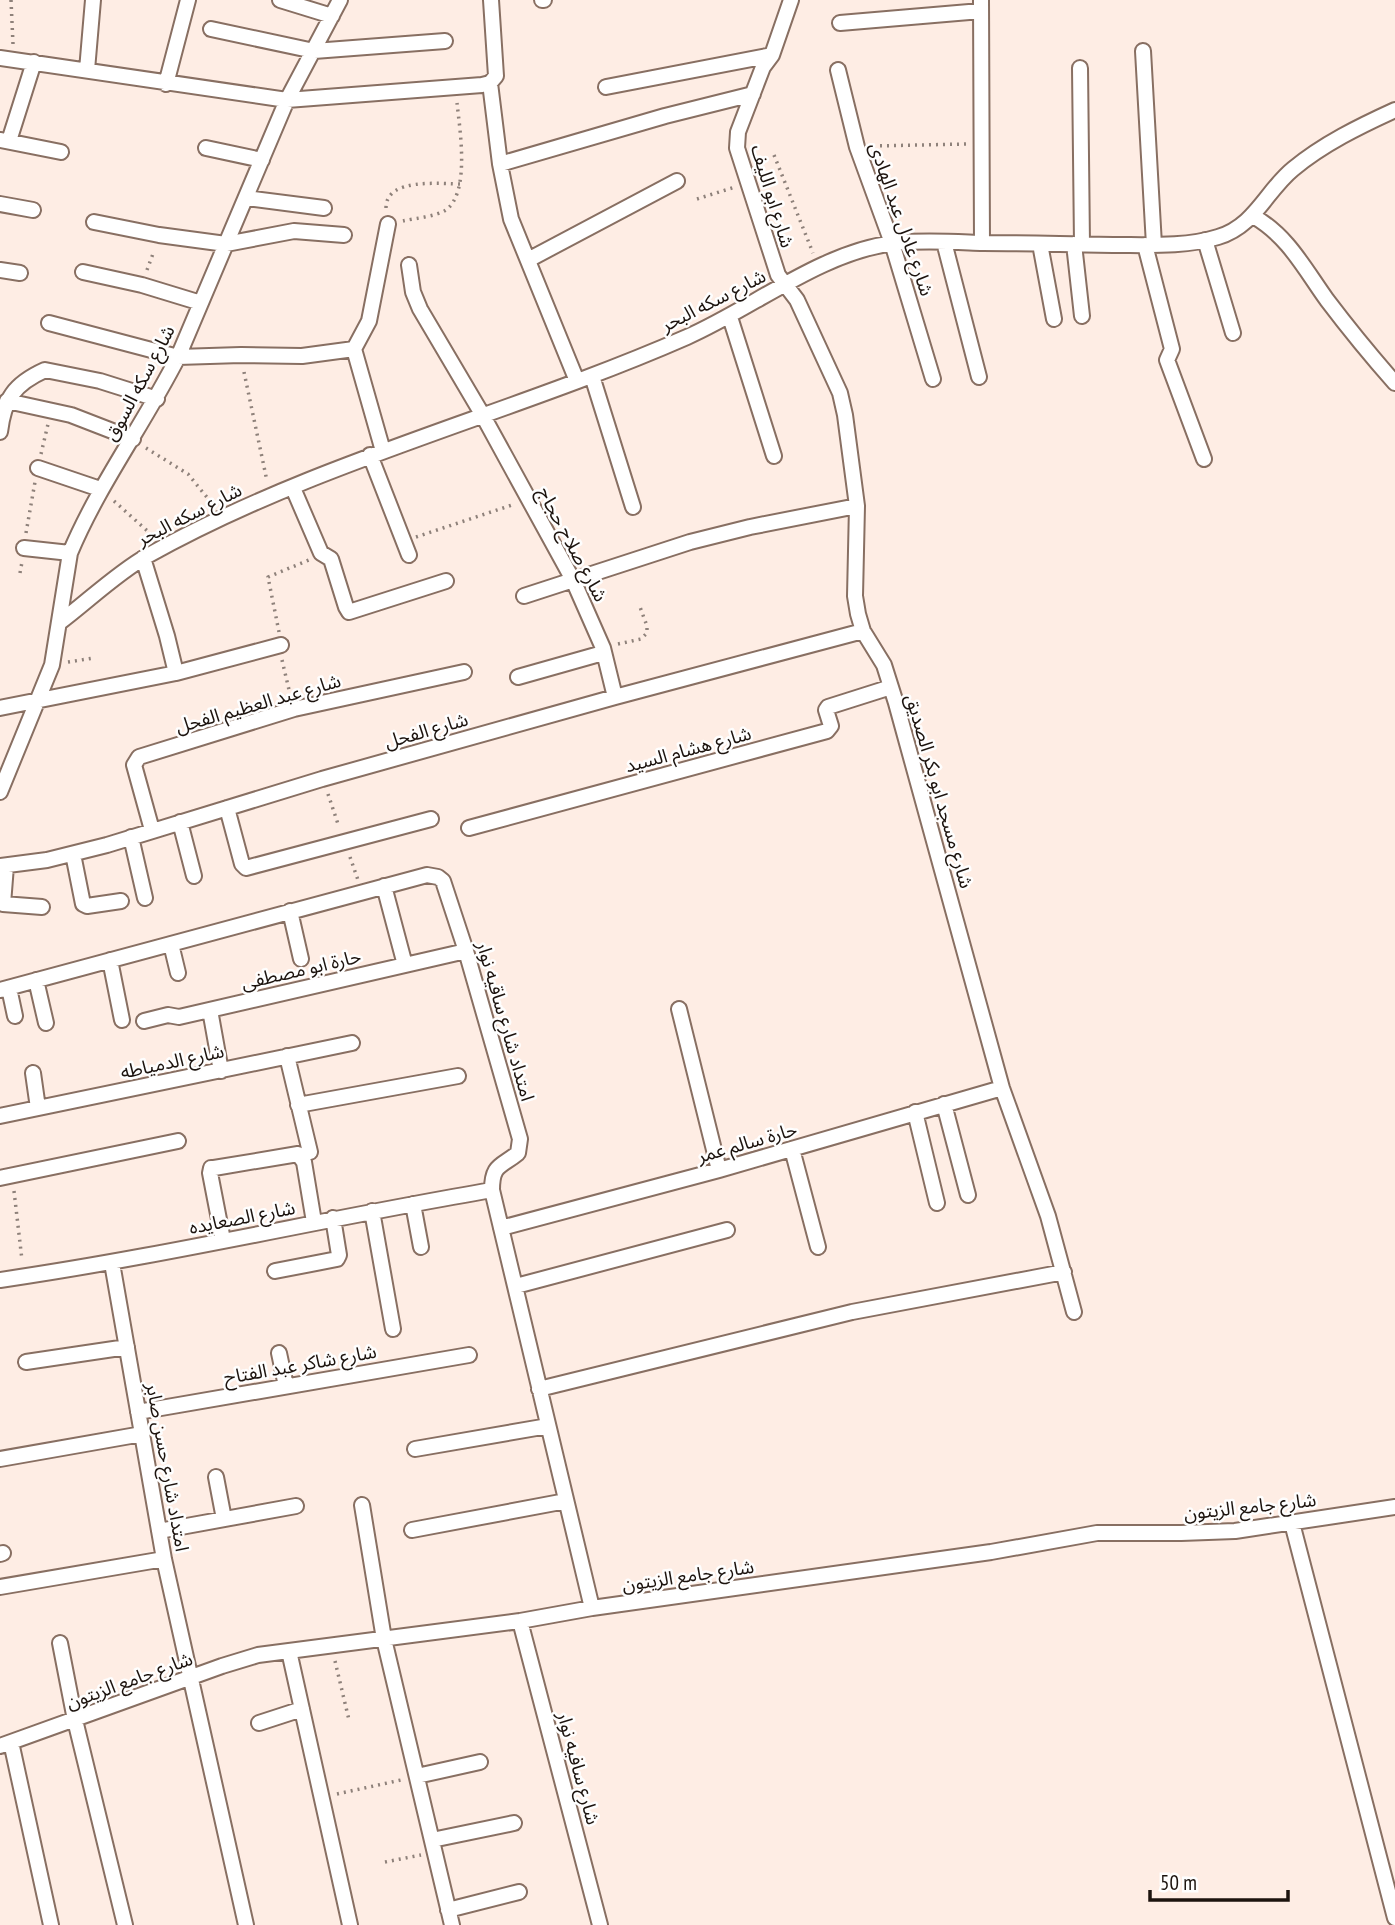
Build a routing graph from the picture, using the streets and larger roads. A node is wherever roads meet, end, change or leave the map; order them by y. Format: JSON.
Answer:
{"nodes":[{"id":1,"x":93,"y":0,"type":"edge"},
{"id":2,"x":188,"y":0,"type":"edge"},
{"id":3,"x":280,"y":0,"type":"edge"},
{"id":4,"x":340,"y":0,"type":"edge"},
{"id":5,"x":491,"y":0,"type":"edge"},
{"id":6,"x":792,"y":0,"type":"edge"},
{"id":7,"x":981,"y":5,"type":"edge"},
{"id":8,"x":332,"y":16,"type":"junction"},
{"id":9,"x":840,"y":23,"type":"dead end"},
{"id":10,"x":211,"y":29,"type":"dead end"},
{"id":11,"x":445,"y":41,"type":"dead end"},
{"id":12,"x":314,"y":51,"type":"junction"},
{"id":13,"x":1143,"y":51,"type":"dead end"},
{"id":14,"x":772,"y":55,"type":"junction"},
{"id":15,"x":7,"y":59,"type":"edge"},
{"id":16,"x":34,"y":62,"type":"junction"},
{"id":17,"x":1080,"y":68,"type":"dead end"},
{"id":18,"x":87,"y":70,"type":"junction"},
{"id":19,"x":838,"y":70,"type":"dead end"},
{"id":20,"x":490,"y":83,"type":"junction"},
{"id":21,"x":166,"y":84,"type":"junction"},
{"id":22,"x":606,"y":87,"type":"dead end"},
{"id":23,"x":753,"y":94,"type":"junction"},
{"id":24,"x":287,"y":100,"type":"junction"},
{"id":25,"x":1395,"y":110,"type":"edge"},
{"id":26,"x":5,"y":140,"type":"edge"},
{"id":27,"x":206,"y":148,"type":"dead end"},
{"id":28,"x":61,"y":152,"type":"dead end"},
{"id":29,"x":262,"y":160,"type":"junction"},
{"id":30,"x":500,"y":164,"type":"junction"},
{"id":31,"x":677,"y":181,"type":"dead end"},
{"id":32,"x":246,"y":198,"type":"junction"},
{"id":33,"x":0,"y":204,"type":"edge"},
{"id":34,"x":324,"y":208,"type":"dead end"},
{"id":35,"x":33,"y":210,"type":"dead end"},
{"id":36,"x":1254,"y":216,"type":"junction"},
{"id":37,"x":94,"y":222,"type":"dead end"},
{"id":38,"x":388,"y":225,"type":"road end"},
{"id":39,"x":344,"y":236,"type":"dead end"},
{"id":40,"x":1205,"y":240,"type":"junction"},
{"id":41,"x":944,"y":242,"type":"junction"},
{"id":42,"x":892,"y":243,"type":"junction"},
{"id":43,"x":982,"y":243,"type":"junction"},
{"id":44,"x":226,"y":244,"type":"junction"},
{"id":45,"x":1040,"y":244,"type":"junction"},
{"id":46,"x":1078,"y":244,"type":"junction"},
{"id":47,"x":1150,"y":245,"type":"junction"},
{"id":48,"x":528,"y":260,"type":"junction"},
{"id":49,"x":409,"y":265,"type":"dead end"},
{"id":50,"x":0,"y":270,"type":"edge"},
{"id":51,"x":83,"y":272,"type":"dead end"},
{"id":52,"x":20,"y":273,"type":"dead end"},
{"id":53,"x":785,"y":285,"type":"junction"},
{"id":54,"x":201,"y":303,"type":"junction"},
{"id":55,"x":1082,"y":316,"type":"dead end"},
{"id":56,"x":730,"y":317,"type":"junction"},
{"id":57,"x":1054,"y":318,"type":"dead end"},
{"id":58,"x":49,"y":323,"type":"dead end"},
{"id":59,"x":1233,"y":333,"type":"dead end"},
{"id":60,"x":354,"y":349,"type":"junction"},
{"id":61,"x":178,"y":357,"type":"junction"},
{"id":62,"x":979,"y":377,"type":"dead end"},
{"id":63,"x":584,"y":379,"type":"junction"},
{"id":64,"x":933,"y":379,"type":"dead end"},
{"id":65,"x":1395,"y":383,"type":"edge"},
{"id":66,"x":157,"y":399,"type":"junction"},
{"id":67,"x":7,"y":401,"type":"junction"},
{"id":68,"x":482,"y":414,"type":"junction"},
{"id":69,"x":0,"y":432,"type":"edge"},
{"id":70,"x":133,"y":439,"type":"junction"},
{"id":71,"x":377,"y":453,"type":"junction"},
{"id":72,"x":774,"y":456,"type":"dead end"},
{"id":73,"x":1204,"y":459,"type":"dead end"},
{"id":74,"x":38,"y":468,"type":"road end"},
{"id":75,"x":293,"y":488,"type":"junction"},
{"id":76,"x":100,"y":489,"type":"junction"},
{"id":77,"x":858,"y":506,"type":"junction"},
{"id":78,"x":633,"y":507,"type":"dead end"},
{"id":79,"x":24,"y":548,"type":"road end"},
{"id":80,"x":70,"y":553,"type":"junction"},
{"id":81,"x":409,"y":555,"type":"dead end"},
{"id":82,"x":143,"y":558,"type":"junction"},
{"id":83,"x":573,"y":580,"type":"junction"},
{"id":84,"x":446,"y":582,"type":"dead end"},
{"id":85,"x":524,"y":596,"type":"dead end"},
{"id":86,"x":59,"y":623,"type":"junction"},
{"id":87,"x":863,"y":631,"type":"junction"},
{"id":88,"x":281,"y":645,"type":"road end"},
{"id":89,"x":603,"y":651,"type":"junction"},
{"id":90,"x":464,"y":672,"type":"dead end"},
{"id":91,"x":176,"y":673,"type":"junction"},
{"id":92,"x":518,"y":677,"type":"dead end"},
{"id":93,"x":891,"y":687,"type":"junction"},
{"id":94,"x":614,"y":697,"type":"junction"},
{"id":95,"x":38,"y":701,"type":"junction"},
{"id":96,"x":0,"y":708,"type":"edge"},
{"id":97,"x":0,"y":792,"type":"edge"},
{"id":98,"x":227,"y":808,"type":"junction"},
{"id":99,"x":431,"y":818,"type":"dead end"},
{"id":100,"x":180,"y":822,"type":"junction"},
{"id":101,"x":469,"y":828,"type":"dead end"},
{"id":102,"x":152,"y":831,"type":"junction"},
{"id":103,"x":131,"y":837,"type":"junction"},
{"id":104,"x":73,"y":854,"type":"junction"},
{"id":105,"x":3,"y":866,"type":"edge"},
{"id":106,"x":194,"y":876,"type":"dead end"},
{"id":107,"x":384,"y":886,"type":"junction"},
{"id":108,"x":145,"y":898,"type":"dead end"},
{"id":109,"x":121,"y":901,"type":"dead end"},
{"id":110,"x":42,"y":907,"type":"dead end"},
{"id":111,"x":290,"y":911,"type":"junction"},
{"id":112,"x":171,"y":944,"type":"junction"},
{"id":113,"x":466,"y":951,"type":"junction"},
{"id":114,"x":301,"y":959,"type":"dead end"},
{"id":115,"x":110,"y":960,"type":"junction"},
{"id":116,"x":405,"y":965,"type":"junction"},
{"id":117,"x":178,"y":973,"type":"dead end"},
{"id":118,"x":36,"y":980,"type":"junction"},
{"id":119,"x":4,"y":989,"type":"edge"},
{"id":120,"x":679,"y":1009,"type":"dead end"},
{"id":121,"x":210,"y":1010,"type":"junction"},
{"id":122,"x":15,"y":1016,"type":"dead end"},
{"id":123,"x":122,"y":1020,"type":"dead end"},
{"id":124,"x":144,"y":1021,"type":"dead end"},
{"id":125,"x":46,"y":1023,"type":"dead end"},
{"id":126,"x":352,"y":1043,"type":"dead end"},
{"id":127,"x":287,"y":1056,"type":"junction"},
{"id":128,"x":221,"y":1071,"type":"junction"},
{"id":129,"x":33,"y":1073,"type":"dead end"},
{"id":130,"x":458,"y":1076,"type":"dead end"},
{"id":131,"x":1002,"y":1088,"type":"junction"},
{"id":132,"x":944,"y":1104,"type":"junction"},
{"id":133,"x":298,"y":1105,"type":"junction"},
{"id":134,"x":38,"y":1108,"type":"junction"},
{"id":135,"x":915,"y":1112,"type":"junction"},
{"id":136,"x":0,"y":1116,"type":"edge"},
{"id":137,"x":178,"y":1142,"type":"dead end"},
{"id":138,"x":792,"y":1149,"type":"junction"},
{"id":139,"x":310,"y":1152,"type":"dead end"},
{"id":140,"x":719,"y":1170,"type":"junction"},
{"id":141,"x":6,"y":1177,"type":"edge"},
{"id":142,"x":492,"y":1190,"type":"junction"},
{"id":143,"x":968,"y":1195,"type":"dead end"},
{"id":144,"x":937,"y":1203,"type":"dead end"},
{"id":145,"x":413,"y":1204,"type":"junction"},
{"id":146,"x":372,"y":1211,"type":"junction"},
{"id":147,"x":333,"y":1218,"type":"junction"},
{"id":148,"x":314,"y":1222,"type":"junction"},
{"id":149,"x":501,"y":1228,"type":"junction"},
{"id":150,"x":727,"y":1230,"type":"dead end"},
{"id":151,"x":223,"y":1240,"type":"junction"},
{"id":152,"x":421,"y":1247,"type":"dead end"},
{"id":153,"x":818,"y":1247,"type":"dead end"},
{"id":154,"x":112,"y":1263,"type":"junction"},
{"id":155,"x":275,"y":1271,"type":"dead end"},
{"id":156,"x":1063,"y":1272,"type":"junction"},
{"id":157,"x":0,"y":1280,"type":"edge"},
{"id":158,"x":516,"y":1286,"type":"junction"},
{"id":159,"x":1074,"y":1312,"type":"dead end"},
{"id":160,"x":393,"y":1329,"type":"dead end"},
{"id":161,"x":127,"y":1347,"type":"junction"},
{"id":162,"x":279,"y":1353,"type":"dead end"},
{"id":163,"x":469,"y":1355,"type":"dead end"},
{"id":164,"x":26,"y":1362,"type":"dead end"},
{"id":165,"x":286,"y":1386,"type":"junction"},
{"id":166,"x":540,"y":1389,"type":"junction"},
{"id":167,"x":138,"y":1412,"type":"junction"},
{"id":168,"x":548,"y":1426,"type":"junction"},
{"id":169,"x":142,"y":1434,"type":"junction"},
{"id":170,"x":415,"y":1449,"type":"dead end"},
{"id":171,"x":0,"y":1459,"type":"edge"},
{"id":172,"x":216,"y":1477,"type":"dead end"},
{"id":173,"x":566,"y":1501,"type":"junction"},
{"id":174,"x":362,"y":1505,"type":"dead end"},
{"id":175,"x":296,"y":1506,"type":"dead end"},
{"id":176,"x":1395,"y":1507,"type":"edge"},
{"id":177,"x":224,"y":1519,"type":"junction"},
{"id":178,"x":1292,"y":1523,"type":"junction"},
{"id":179,"x":412,"y":1530,"type":"dead end"},
{"id":180,"x":159,"y":1531,"type":"junction"},
{"id":181,"x":164,"y":1559,"type":"junction"},
{"id":182,"x":0,"y":1587,"type":"edge"},
{"id":183,"x":592,"y":1608,"type":"junction"},
{"id":184,"x":520,"y":1621,"type":"junction"},
{"id":185,"x":384,"y":1639,"type":"junction"},
{"id":186,"x":60,"y":1643,"type":"dead end"},
{"id":187,"x":289,"y":1651,"type":"junction"},
{"id":188,"x":192,"y":1676,"type":"junction"},
{"id":189,"x":302,"y":1709,"type":"junction"},
{"id":190,"x":75,"y":1720,"type":"junction"},
{"id":191,"x":259,"y":1723,"type":"dead end"},
{"id":192,"x":6,"y":1744,"type":"edge"},
{"id":193,"x":481,"y":1762,"type":"dead end"},
{"id":194,"x":417,"y":1776,"type":"junction"},
{"id":195,"x":514,"y":1823,"type":"dead end"},
{"id":196,"x":433,"y":1846,"type":"junction"},
{"id":197,"x":519,"y":1892,"type":"dead end"},
{"id":198,"x":448,"y":1910,"type":"junction"},
{"id":199,"x":1395,"y":1918,"type":"edge"},
{"id":200,"x":51,"y":1925,"type":"edge"},
{"id":201,"x":125,"y":1925,"type":"edge"},
{"id":202,"x":246,"y":1925,"type":"edge"},
{"id":203,"x":350,"y":1925,"type":"edge"},
{"id":204,"x":452,"y":1925,"type":"edge"},
{"id":205,"x":600,"y":1925,"type":"edge"}],
"edges":[{"from":1,"to":18,"type":"street"},
{"from":2,"to":21,"type":"street"},
{"from":3,"to":8,"type":"street"},
{"from":4,"to":8,"type":"street","name":"شارع سكه السوق"},
{"from":5,"to":20,"type":"street"},
{"from":6,"to":14,"type":"street","name":"شارع ابو الليف"},
{"from":7,"to":9,"type":"street"},
{"from":7,"to":43,"type":"street"},
{"from":8,"to":12,"type":"street","name":"شارع سكه السوق"},
{"from":10,"to":12,"type":"street"},
{"from":11,"to":12,"type":"street"},
{"from":12,"to":24,"type":"street","name":"شارع سكه السوق"},
{"from":13,"to":47,"type":"street"},
{"from":14,"to":22,"type":"street"},
{"from":14,"to":23,"type":"street","name":"شارع ابو الليف"},
{"from":15,"to":16,"type":"street"},
{"from":16,"to":18,"type":"street"},
{"from":16,"to":26,"type":"street"},
{"from":17,"to":46,"type":"street"},
{"from":18,"to":21,"type":"street"},
{"from":19,"to":42,"type":"street","name":"شارع عادل عبد الهادى"},
{"from":20,"to":24,"type":"street"},
{"from":20,"to":30,"type":"street"},
{"from":21,"to":24,"type":"street"},
{"from":23,"to":30,"type":"street"},
{"from":23,"to":53,"type":"street","name":"شارع ابو الليف"},
{"from":24,"to":29,"type":"street","name":"شارع سكه السوق"},
{"from":25,"to":36,"type":"street","name":"شارع سكه البحر"},
{"from":26,"to":28,"type":"street"},
{"from":27,"to":29,"type":"street"},
{"from":29,"to":32,"type":"street","name":"شارع سكه السوق"},
{"from":30,"to":48,"type":"street"},
{"from":31,"to":48,"type":"street"},
{"from":32,"to":34,"type":"street"},
{"from":32,"to":44,"type":"street","name":"شارع سكه السوق"},
{"from":33,"to":35,"type":"street"},
{"from":36,"to":40,"type":"street","name":"شارع سكه البحر"},
{"from":36,"to":65,"type":"street"},
{"from":37,"to":44,"type":"street"},
{"from":38,"to":60,"type":"street"},
{"from":39,"to":44,"type":"street"},
{"from":40,"to":47,"type":"street","name":"شارع سكه البحر"},
{"from":40,"to":59,"type":"street"},
{"from":41,"to":42,"type":"street","name":"شارع سكه البحر"},
{"from":41,"to":43,"type":"street","name":"شارع سكه البحر"},
{"from":41,"to":62,"type":"street"},
{"from":42,"to":53,"type":"street","name":"شارع سكه البحر"},
{"from":42,"to":64,"type":"street","name":"شارع عادل عبد الهادى"},
{"from":43,"to":45,"type":"street","name":"شارع سكه البحر"},
{"from":44,"to":54,"type":"street","name":"شارع سكه السوق"},
{"from":45,"to":46,"type":"street","name":"شارع سكه البحر"},
{"from":45,"to":57,"type":"street"},
{"from":46,"to":47,"type":"street","name":"شارع سكه البحر"},
{"from":46,"to":55,"type":"street"},
{"from":47,"to":73,"type":"street"},
{"from":48,"to":63,"type":"street"},
{"from":49,"to":68,"type":"street","name":"شارع صلاح حجاج"},
{"from":50,"to":52,"type":"street"},
{"from":51,"to":54,"type":"street"},
{"from":53,"to":56,"type":"street","name":"شارع سكه البحر"},
{"from":53,"to":77,"type":"street","name":"شارع مسجد ابو بكر الصديق"},
{"from":54,"to":61,"type":"street","name":"شارع سكه السوق"},
{"from":56,"to":63,"type":"street","name":"شارع سكه البحر"},
{"from":56,"to":72,"type":"street"},
{"from":58,"to":61,"type":"street"},
{"from":60,"to":61,"type":"street"},
{"from":60,"to":71,"type":"street"},
{"from":61,"to":66,"type":"street","name":"شارع سكه السوق"},
{"from":63,"to":68,"type":"street","name":"شارع سكه البحر"},
{"from":63,"to":78,"type":"street"},
{"from":66,"to":67,"type":"street"},
{"from":66,"to":70,"type":"street","name":"شارع سكه السوق"},
{"from":67,"to":69,"type":"street"},
{"from":67,"to":70,"type":"street"},
{"from":68,"to":71,"type":"street","name":"شارع سكه البحر"},
{"from":68,"to":83,"type":"street","name":"شارع صلاح حجاج"},
{"from":70,"to":76,"type":"street","name":"شارع سكه السوق"},
{"from":71,"to":75,"type":"street","name":"شارع سكه البحر"},
{"from":71,"to":81,"type":"street"},
{"from":74,"to":76,"type":"street"},
{"from":75,"to":82,"type":"street","name":"شارع سكه البحر"},
{"from":75,"to":84,"type":"street"},
{"from":76,"to":80,"type":"street","name":"شارع سكه السوق"},
{"from":77,"to":83,"type":"street"},
{"from":77,"to":87,"type":"street","name":"شارع مسجد ابو بكر الصديق"},
{"from":79,"to":80,"type":"street"},
{"from":80,"to":86,"type":"street","name":"شارع سكه السوق"},
{"from":82,"to":86,"type":"street","name":"شارع سكه البحر"},
{"from":82,"to":91,"type":"street"},
{"from":83,"to":85,"type":"street"},
{"from":83,"to":89,"type":"street","name":"شارع صلاح حجاج"},
{"from":86,"to":95,"type":"street","name":"شارع سكه السوق"},
{"from":87,"to":93,"type":"street","name":"شارع مسجد ابو بكر الصديق"},
{"from":87,"to":94,"type":"street","name":"شارع الفحل"},
{"from":88,"to":91,"type":"street"},
{"from":89,"to":92,"type":"street"},
{"from":89,"to":94,"type":"street","name":"شارع صلاح حجاج"},
{"from":90,"to":102,"type":"street","name":"شارع عبد العظيم الفحل"},
{"from":91,"to":95,"type":"street"},
{"from":93,"to":101,"type":"street","name":"شارع هشام السيد"},
{"from":93,"to":131,"type":"street","name":"شارع مسجد ابو بكر الصديق"},
{"from":94,"to":98,"type":"street","name":"شارع الفحل"},
{"from":95,"to":96,"type":"street"},
{"from":95,"to":97,"type":"street","name":"شارع سكه السوق"},
{"from":98,"to":99,"type":"street"},
{"from":98,"to":100,"type":"street","name":"شارع الفحل"},
{"from":100,"to":102,"type":"street","name":"شارع الفحل"},
{"from":100,"to":106,"type":"street"},
{"from":102,"to":103,"type":"street","name":"شارع الفحل"},
{"from":103,"to":104,"type":"street","name":"شارع الفحل"},
{"from":103,"to":108,"type":"street"},
{"from":104,"to":105,"type":"street","name":"شارع الفحل"},
{"from":104,"to":109,"type":"street"},
{"from":105,"to":110,"type":"street"},
{"from":107,"to":111,"type":"street","name":"امتداد شارع ساقيه نوار"},
{"from":107,"to":113,"type":"street","name":"امتداد شارع ساقيه نوار"},
{"from":107,"to":116,"type":"street"},
{"from":111,"to":112,"type":"street","name":"امتداد شارع ساقيه نوار"},
{"from":111,"to":114,"type":"street"},
{"from":112,"to":115,"type":"street","name":"امتداد شارع ساقيه نوار"},
{"from":112,"to":117,"type":"street"},
{"from":113,"to":116,"type":"street","name":"حارة ابو مصطفى"},
{"from":113,"to":142,"type":"street","name":"امتداد شارع ساقيه نوار"},
{"from":115,"to":118,"type":"street","name":"امتداد شارع ساقيه نوار"},
{"from":115,"to":123,"type":"street"},
{"from":116,"to":121,"type":"street","name":"حارة ابو مصطفى"},
{"from":118,"to":119,"type":"street","name":"امتداد شارع ساقيه نوار"},
{"from":118,"to":125,"type":"street"},
{"from":119,"to":122,"type":"street"},
{"from":120,"to":140,"type":"street"},
{"from":121,"to":124,"type":"street","name":"حارة ابو مصطفى"},
{"from":121,"to":128,"type":"street"},
{"from":126,"to":127,"type":"street","name":"شارع الدمياطه"},
{"from":127,"to":128,"type":"street","name":"شارع الدمياطه"},
{"from":127,"to":133,"type":"street"},
{"from":128,"to":134,"type":"street","name":"شارع الدمياطه"},
{"from":129,"to":134,"type":"street"},
{"from":130,"to":133,"type":"street"},
{"from":131,"to":132,"type":"street","name":"حارة سالم عمر"},
{"from":131,"to":156,"type":"street","name":"شارع مسجد ابو بكر الصديق"},
{"from":132,"to":135,"type":"street","name":"حارة سالم عمر"},
{"from":132,"to":143,"type":"street"},
{"from":133,"to":139,"type":"street"},
{"from":134,"to":136,"type":"street","name":"شارع الدمياطه"},
{"from":135,"to":138,"type":"street","name":"حارة سالم عمر"},
{"from":135,"to":144,"type":"street"},
{"from":137,"to":141,"type":"street"},
{"from":138,"to":140,"type":"street","name":"حارة سالم عمر"},
{"from":138,"to":153,"type":"street"},
{"from":140,"to":149,"type":"street","name":"حارة سالم عمر"},
{"from":142,"to":145,"type":"street","name":"شارع الصعايده"},
{"from":142,"to":149,"type":"street"},
{"from":145,"to":146,"type":"street","name":"شارع الصعايده"},
{"from":145,"to":152,"type":"street"},
{"from":146,"to":147,"type":"street","name":"شارع الصعايده"},
{"from":146,"to":160,"type":"street"},
{"from":147,"to":148,"type":"street","name":"شارع الصعايده"},
{"from":147,"to":155,"type":"street"},
{"from":148,"to":151,"type":"street","name":"شارع الصعايده"},
{"from":148,"to":151,"type":"street"},
{"from":149,"to":158,"type":"street"},
{"from":150,"to":158,"type":"street"},
{"from":151,"to":154,"type":"street","name":"شارع الصعايده"},
{"from":154,"to":157,"type":"street","name":"شارع الصعايده"},
{"from":154,"to":161,"type":"street","name":"امتداد شارع حسن صابر"},
{"from":156,"to":159,"type":"street","name":"شارع مسجد ابو بكر الصديق"},
{"from":156,"to":166,"type":"street"},
{"from":158,"to":166,"type":"street"},
{"from":161,"to":164,"type":"street"},
{"from":161,"to":167,"type":"street","name":"امتداد شارع حسن صابر"},
{"from":162,"to":165,"type":"street"},
{"from":163,"to":165,"type":"street","name":"شارع شاكر عبد الفتاح"},
{"from":165,"to":167,"type":"street","name":"شارع شاكر عبد الفتاح"},
{"from":166,"to":168,"type":"street"},
{"from":167,"to":169,"type":"street","name":"امتداد شارع حسن صابر"},
{"from":168,"to":170,"type":"street"},
{"from":168,"to":173,"type":"street"},
{"from":169,"to":171,"type":"street"},
{"from":169,"to":180,"type":"street","name":"امتداد شارع حسن صابر"},
{"from":172,"to":177,"type":"street"},
{"from":173,"to":179,"type":"street"},
{"from":173,"to":183,"type":"street"},
{"from":174,"to":185,"type":"street"},
{"from":175,"to":177,"type":"street"},
{"from":176,"to":178,"type":"street","name":"شارع جامع الزيتون"},
{"from":177,"to":180,"type":"street"},
{"from":178,"to":183,"type":"street","name":"شارع جامع الزيتون"},
{"from":178,"to":199,"type":"street"},
{"from":180,"to":181,"type":"street","name":"امتداد شارع حسن صابر"},
{"from":181,"to":182,"type":"street"},
{"from":181,"to":188,"type":"street","name":"امتداد شارع حسن صابر"},
{"from":183,"to":184,"type":"street","name":"شارع جامع الزيتون"},
{"from":184,"to":185,"type":"street","name":"شارع جامع الزيتون"},
{"from":184,"to":205,"type":"street","name":"شارع سافيه نوار"},
{"from":185,"to":187,"type":"street","name":"شارع جامع الزيتون"},
{"from":185,"to":194,"type":"street"},
{"from":186,"to":190,"type":"street"},
{"from":187,"to":188,"type":"street","name":"شارع جامع الزيتون"},
{"from":187,"to":189,"type":"street"},
{"from":188,"to":190,"type":"street","name":"شارع جامع الزيتون"},
{"from":188,"to":202,"type":"street","name":"امتداد شارع حسن صابر"},
{"from":189,"to":191,"type":"street"},
{"from":189,"to":203,"type":"street"},
{"from":190,"to":192,"type":"street","name":"شارع جامع الزيتون"},
{"from":190,"to":201,"type":"street"},
{"from":192,"to":200,"type":"street"},
{"from":193,"to":194,"type":"street"},
{"from":194,"to":196,"type":"street"},
{"from":195,"to":196,"type":"street"},
{"from":196,"to":198,"type":"street"},
{"from":197,"to":198,"type":"street"},
{"from":198,"to":204,"type":"street"}]}
